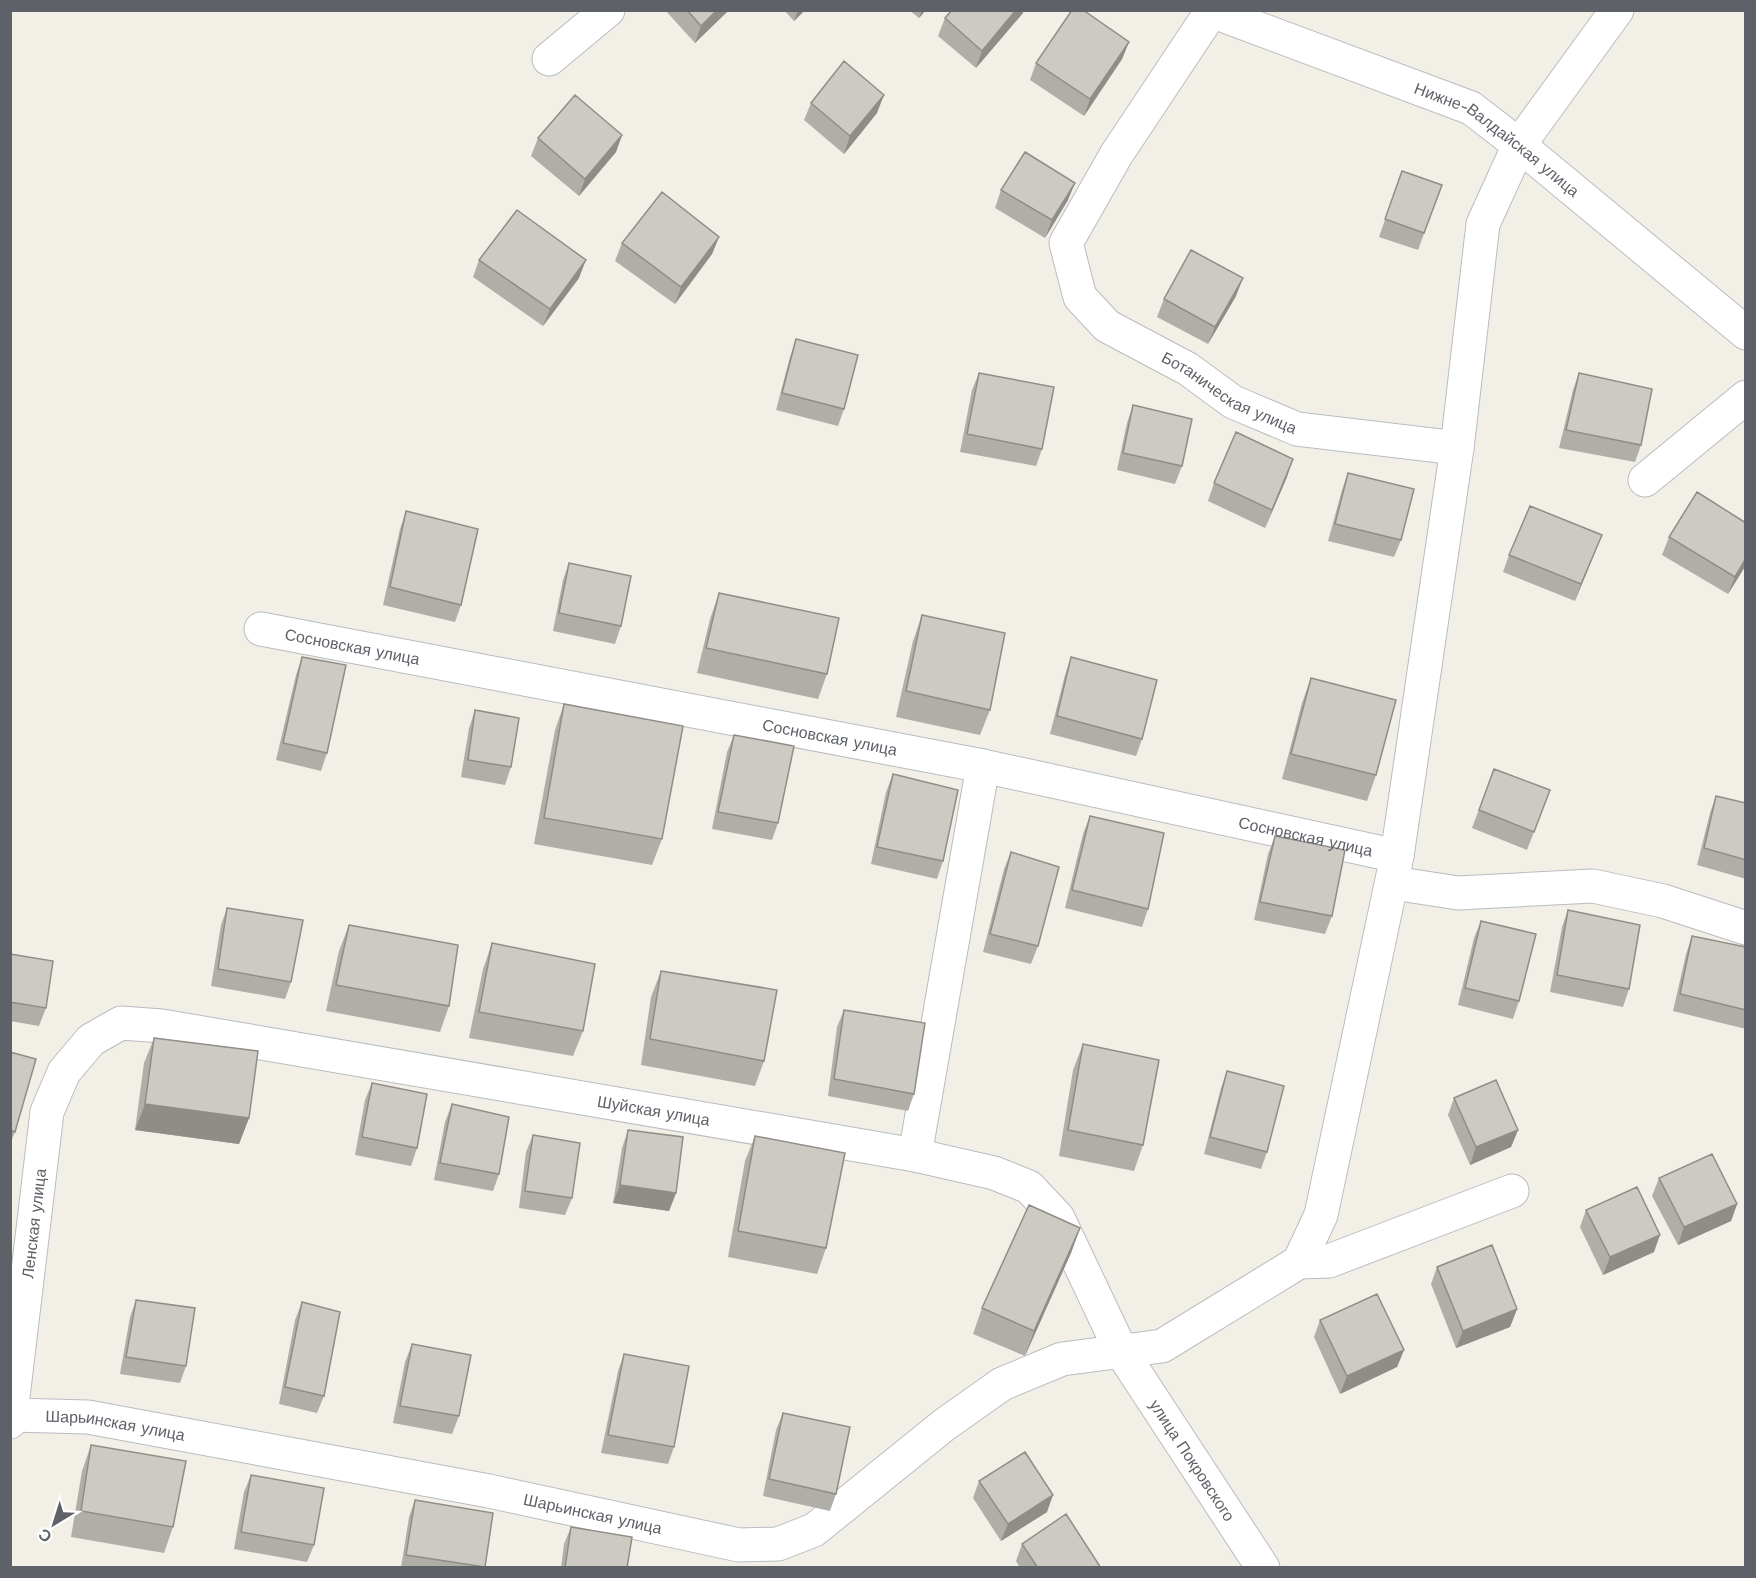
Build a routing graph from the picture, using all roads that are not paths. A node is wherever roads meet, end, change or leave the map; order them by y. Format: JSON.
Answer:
{"nodes":[{"id":1,"x":608,"y":10,"type":"edge"},
{"id":2,"x":1617,"y":10,"type":"edge"},
{"id":3,"x":1210,"y":11,"type":"edge"},
{"id":4,"x":549,"y":59,"type":"dead end"},
{"id":5,"x":1519,"y":145,"type":"junction"},
{"id":6,"x":1746,"y":333,"type":"edge"},
{"id":7,"x":1746,"y":397,"type":"edge"},
{"id":8,"x":1456,"y":448,"type":"junction"},
{"id":9,"x":1645,"y":480,"type":"dead end"},
{"id":10,"x":261,"y":629,"type":"dead end"},
{"id":11,"x":983,"y":766,"type":"junction"},
{"id":12,"x":1395,"y":869,"type":"junction"},
{"id":13,"x":1746,"y":928,"type":"edge"},
{"id":14,"x":91,"y":1040,"type":"joint"},
{"id":15,"x":915,"y":1155,"type":"junction"},
{"id":16,"x":1512,"y":1191,"type":"dead end"},
{"id":17,"x":1299,"y":1262,"type":"junction"},
{"id":18,"x":1121,"y":1351,"type":"junction"},
{"id":19,"x":11,"y":1418,"type":"edge"},
{"id":20,"x":1263,"y":1568,"type":"edge"}],
"edges":[{"from":1,"to":4,"type":"street"},
{"from":2,"to":5,"type":"street"},
{"from":3,"to":5,"type":"street","name":"Нижне-Валдайская улица"},
{"from":3,"to":8,"type":"street","name":"Ботаническая улица"},
{"from":5,"to":6,"type":"street","name":"Нижне-Валдайская улица"},
{"from":5,"to":8,"type":"street"},
{"from":7,"to":9,"type":"street"},
{"from":8,"to":12,"type":"street"},
{"from":10,"to":11,"type":"street","name":"Сосновская улица"},
{"from":11,"to":12,"type":"street","name":"Сосновская улица"},
{"from":11,"to":15,"type":"street"},
{"from":12,"to":13,"type":"street","name":"Сосновская улица"},
{"from":12,"to":17,"type":"street"},
{"from":14,"to":15,"type":"street","name":"Шуйская улица"},
{"from":14,"to":19,"type":"street","name":"Ленская улица"},
{"from":15,"to":18,"type":"street","name":"Шуйская улица"},
{"from":16,"to":17,"type":"street"},
{"from":17,"to":18,"type":"street","name":"Шарьинская улица"},
{"from":18,"to":19,"type":"street","name":"Шарьинская улица"},
{"from":18,"to":20,"type":"street","name":"улица Покровского"}]}
